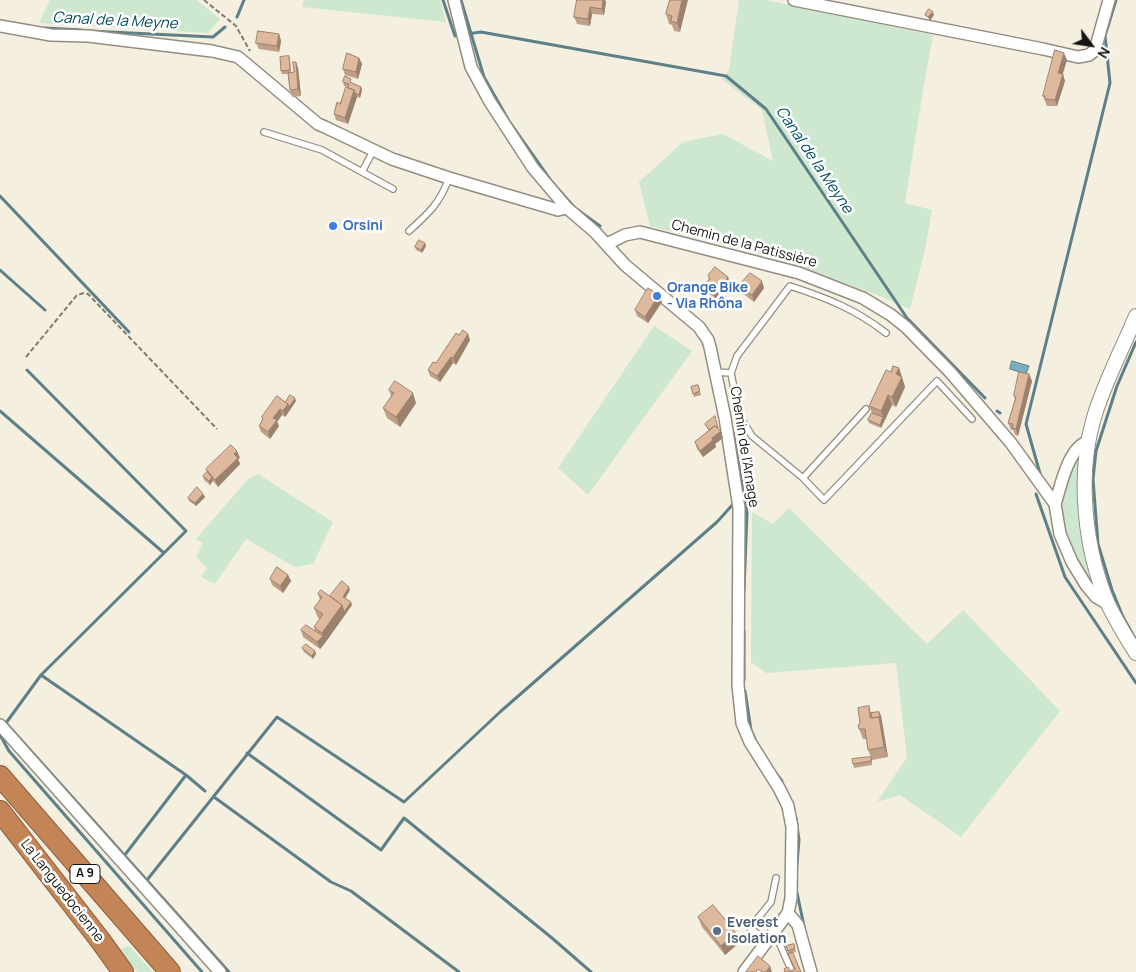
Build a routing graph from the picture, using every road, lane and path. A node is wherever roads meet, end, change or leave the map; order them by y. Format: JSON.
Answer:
{"nodes":[{"id":1,"x":204,"y":0,"type":"edge"},
{"id":2,"x":454,"y":0,"type":"edge"},
{"id":3,"x":794,"y":0,"type":"edge"},
{"id":4,"x":1109,"y":0,"type":"edge"},
{"id":5,"x":0,"y":26,"type":"edge"},
{"id":6,"x":250,"y":51,"type":"dead end"},
{"id":7,"x":264,"y":132,"type":"dead end"},
{"id":8,"x":374,"y":151,"type":"junction"},
{"id":9,"x":362,"y":172,"type":"junction"},
{"id":10,"x":449,"y":178,"type":"junction"},
{"id":11,"x":393,"y":189,"type":"dead end"},
{"id":12,"x":566,"y":208,"type":"junction"},
{"id":13,"x":410,"y":231,"type":"dead end"},
{"id":14,"x":607,"y":244,"type":"junction"},
{"id":15,"x":1136,"y":316,"type":"edge"},
{"id":16,"x":886,"y":332,"type":"dead end"},
{"id":17,"x":26,"y":357,"type":"dead end"},
{"id":18,"x":716,"y":372,"type":"junction"},
{"id":19,"x":731,"y":373,"type":"junction"},
{"id":20,"x":866,"y":409,"type":"dead end"},
{"id":21,"x":972,"y":419,"type":"dead end"},
{"id":22,"x":218,"y":429,"type":"dead end"},
{"id":23,"x":1089,"y":441,"type":"junction"},
{"id":24,"x":803,"y":478,"type":"junction"},
{"id":25,"x":1055,"y":504,"type":"junction"},
{"id":26,"x":1108,"y":604,"type":"junction"},
{"id":27,"x":1136,"y":653,"type":"edge"},
{"id":28,"x":0,"y":725,"type":"edge"},
{"id":29,"x":0,"y":776,"type":"edge"},
{"id":30,"x":0,"y":811,"type":"edge"},
{"id":31,"x":776,"y":878,"type":"dead end"},
{"id":32,"x":788,"y":912,"type":"junction"},
{"id":33,"x":770,"y":938,"type":"junction"},
{"id":34,"x":123,"y":972,"type":"edge"},
{"id":35,"x":170,"y":972,"type":"edge"},
{"id":36,"x":220,"y":972,"type":"edge"},
{"id":37,"x":744,"y":972,"type":"edge"},
{"id":38,"x":792,"y":972,"type":"edge"},
{"id":39,"x":811,"y":972,"type":"edge"}],
"edges":[{"from":1,"to":6,"type":"path"},
{"from":2,"to":12,"type":"street","name":"Chemin de l'Arnage"},
{"from":3,"to":4,"type":"street"},
{"from":5,"to":8,"type":"street"},
{"from":7,"to":9,"type":"lane"},
{"from":8,"to":9,"type":"lane"},
{"from":8,"to":10,"type":"street"},
{"from":9,"to":11,"type":"lane"},
{"from":10,"to":12,"type":"street"},
{"from":10,"to":13,"type":"lane"},
{"from":12,"to":14,"type":"street","name":"Chemin de l'Arnage"},
{"from":14,"to":18,"type":"street","name":"Chemin de l'Arnage"},
{"from":14,"to":25,"type":"street","name":"Chemin de la Patissière"},
{"from":15,"to":23,"type":"street"},
{"from":16,"to":19,"type":"lane"},
{"from":17,"to":22,"type":"path"},
{"from":18,"to":19,"type":"lane"},
{"from":18,"to":32,"type":"street","name":"Chemin de l'Arnage"},
{"from":19,"to":24,"type":"lane"},
{"from":20,"to":24,"type":"lane"},
{"from":21,"to":24,"type":"lane"},
{"from":23,"to":25,"type":"street"},
{"from":23,"to":26,"type":"street"},
{"from":25,"to":26,"type":"street","name":"Chemin de la Patissière"},
{"from":26,"to":27,"type":"street"},
{"from":28,"to":36,"type":"street"},
{"from":29,"to":35,"type":"highway","name":"La Languedocienne","number":"A 9"},
{"from":30,"to":34,"type":"highway","name":"La Languedocienne","number":"A 9"},
{"from":31,"to":33,"type":"lane"},
{"from":32,"to":33,"type":"street"},
{"from":32,"to":39,"type":"street"},
{"from":33,"to":37,"type":"street"},
{"from":33,"to":38,"type":"lane"}]}
